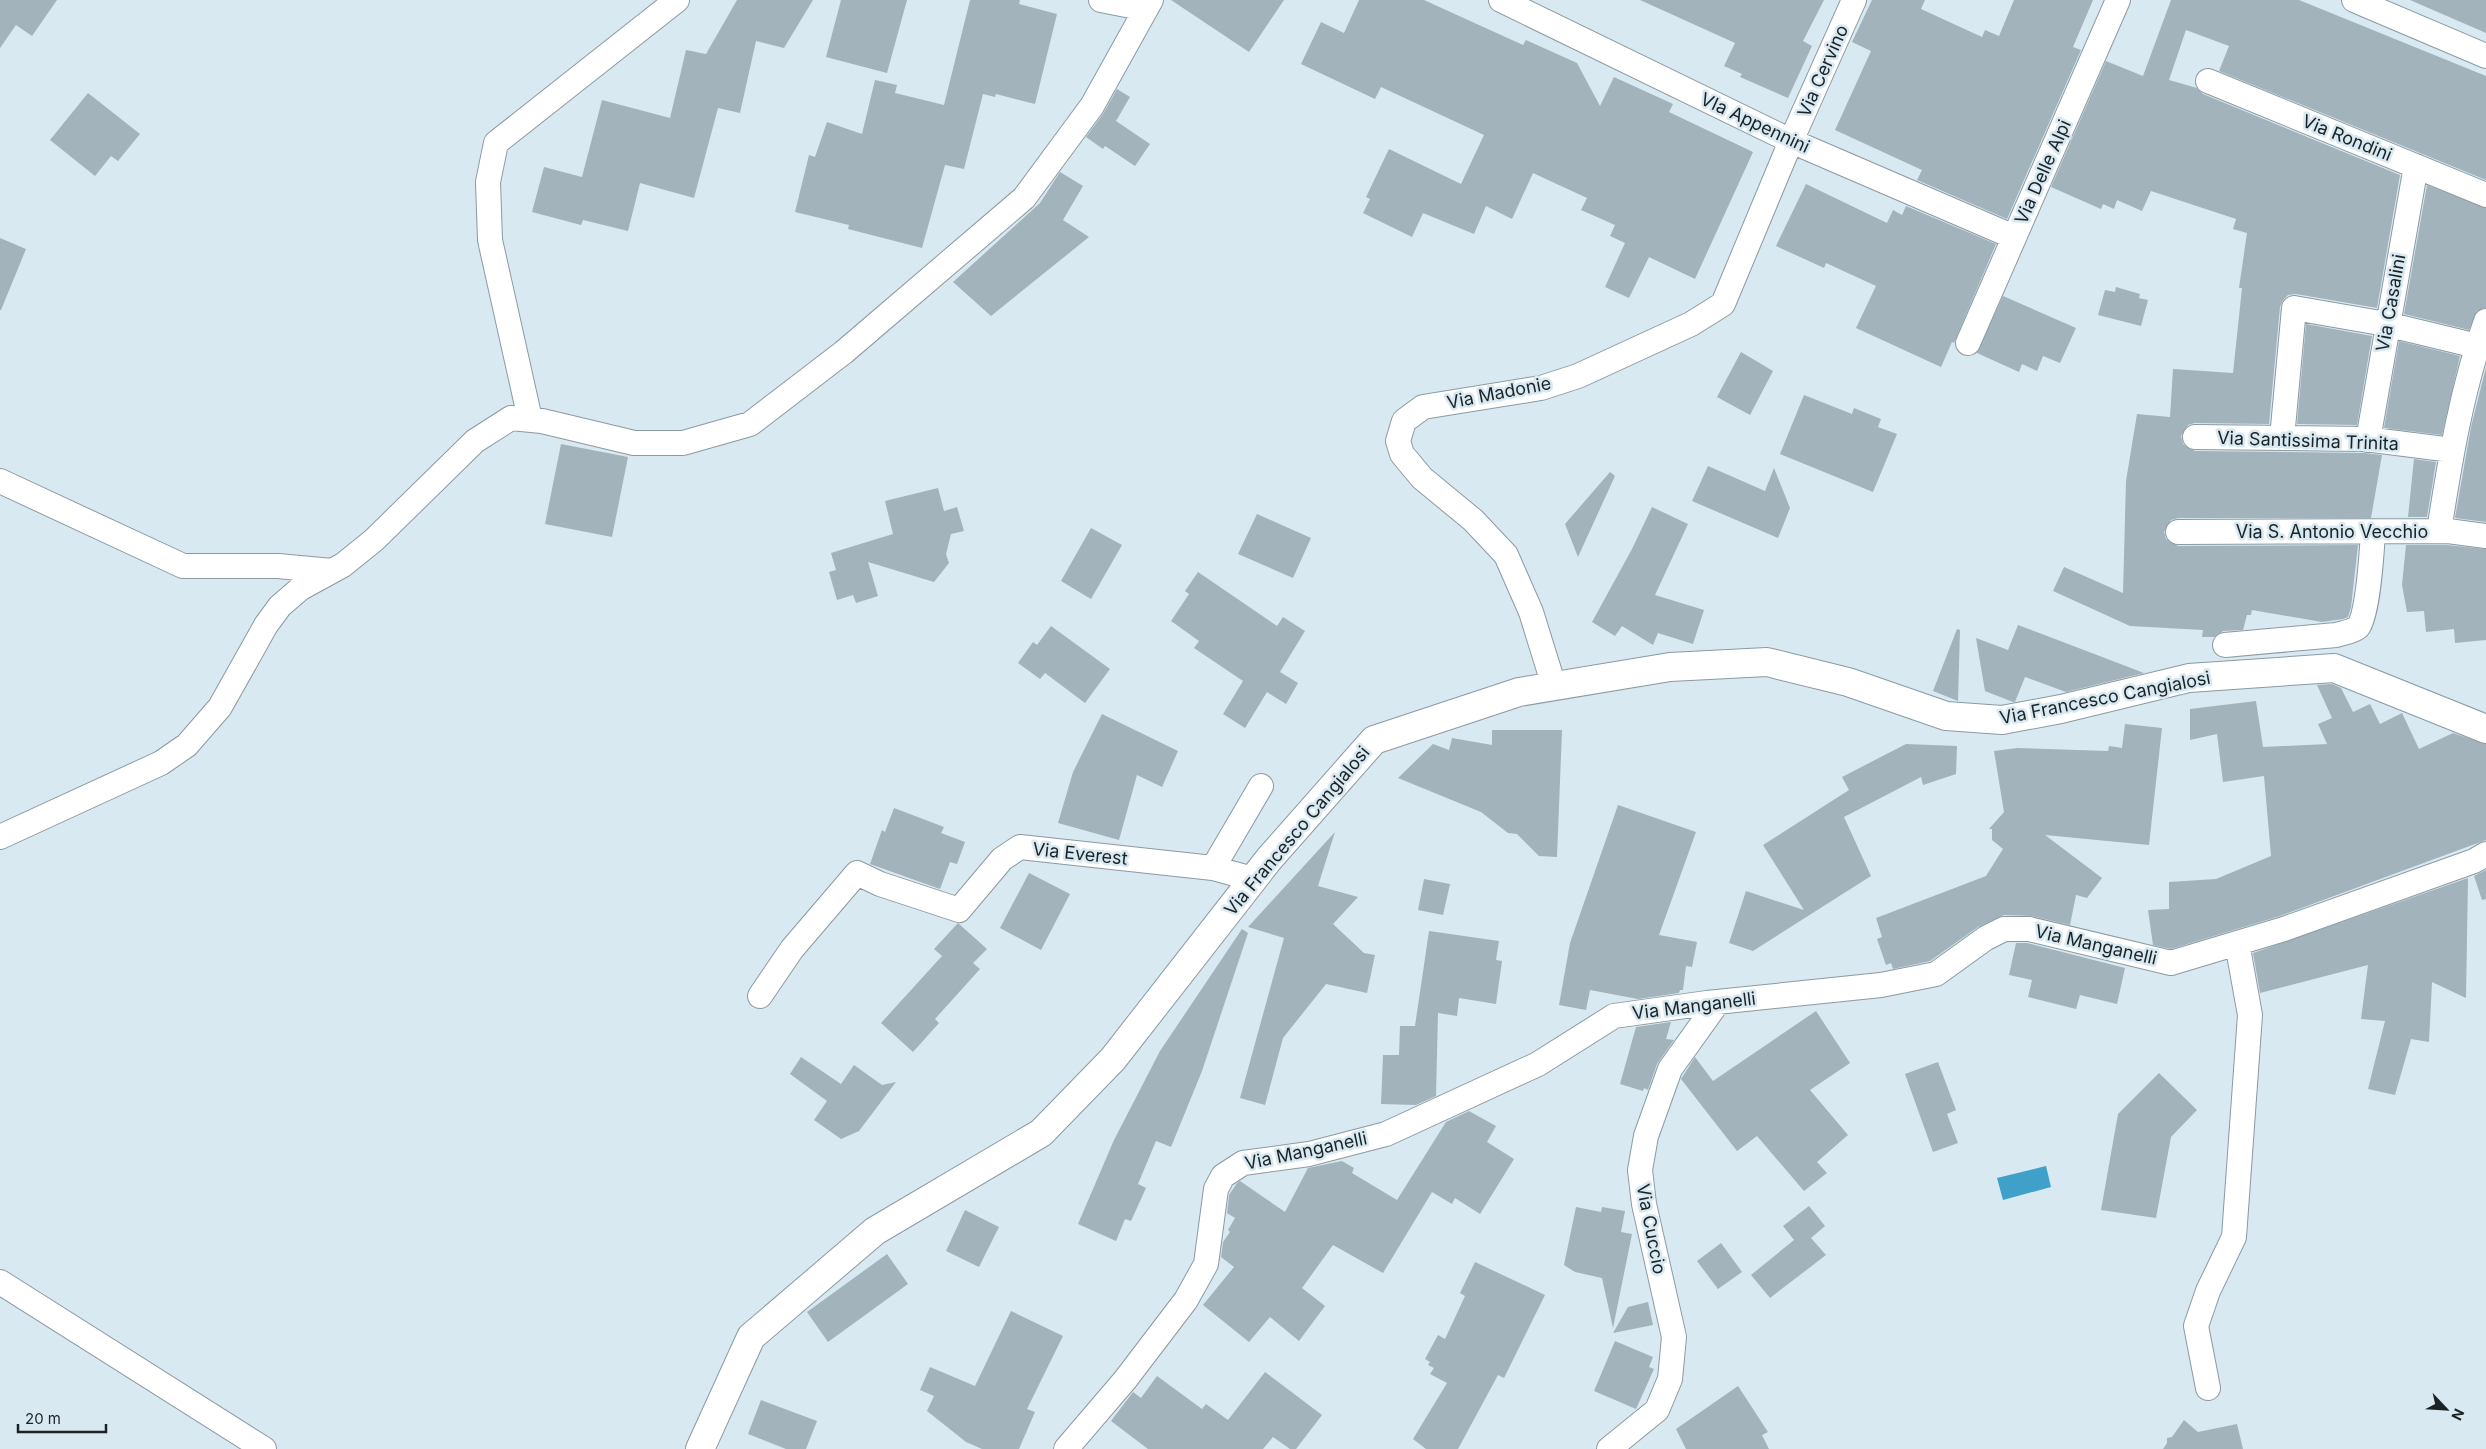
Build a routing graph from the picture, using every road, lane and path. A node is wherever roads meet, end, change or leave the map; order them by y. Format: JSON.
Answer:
{"nodes":[{"id":1,"x":677,"y":0,"type":"edge"},
{"id":2,"x":1101,"y":0,"type":"edge"},
{"id":3,"x":1501,"y":0,"type":"edge"},
{"id":4,"x":1854,"y":0,"type":"edge"},
{"id":5,"x":2118,"y":0,"type":"edge"},
{"id":6,"x":2354,"y":0,"type":"edge"},
{"id":7,"x":1149,"y":4,"type":"edge"},
{"id":8,"x":2486,"y":56,"type":"edge"},
{"id":9,"x":2208,"y":81,"type":"dead end"},
{"id":10,"x":1791,"y":141,"type":"junction"},
{"id":11,"x":2416,"y":166,"type":"junction"},
{"id":12,"x":2486,"y":195,"type":"edge"},
{"id":13,"x":2014,"y":237,"type":"junction"},
{"id":14,"x":2486,"y":321,"type":"edge"},
{"id":15,"x":2386,"y":324,"type":"junction"},
{"id":16,"x":1968,"y":343,"type":"dead end"},
{"id":17,"x":2477,"y":346,"type":"junction"},
{"id":18,"x":530,"y":420,"type":"junction"},
{"id":19,"x":2194,"y":437,"type":"dead end"},
{"id":20,"x":2282,"y":438,"type":"junction"},
{"id":21,"x":2368,"y":440,"type":"junction"},
{"id":22,"x":2452,"y":450,"type":"junction"},
{"id":23,"x":0,"y":481,"type":"edge"},
{"id":24,"x":2439,"y":531,"type":"junction"},
{"id":25,"x":2178,"y":532,"type":"dead end"},
{"id":26,"x":2373,"y":532,"type":"junction"},
{"id":27,"x":2486,"y":536,"type":"edge"},
{"id":28,"x":332,"y":571,"type":"junction"},
{"id":29,"x":2225,"y":645,"type":"dead end"},
{"id":30,"x":1554,"y":686,"type":"junction"},
{"id":31,"x":2486,"y":729,"type":"edge"},
{"id":32,"x":1261,"y":786,"type":"dead end"},
{"id":33,"x":0,"y":837,"type":"edge"},
{"id":34,"x":2486,"y":854,"type":"edge"},
{"id":35,"x":1213,"y":868,"type":"junction"},
{"id":36,"x":1253,"y":879,"type":"junction"},
{"id":37,"x":2237,"y":944,"type":"junction"},
{"id":38,"x":760,"y":996,"type":"dead end"},
{"id":39,"x":1718,"y":1002,"type":"junction"},
{"id":40,"x":0,"y":1282,"type":"edge"},
{"id":41,"x":2208,"y":1388,"type":"dead end"},
{"id":42,"x":260,"y":1449,"type":"edge"},
{"id":43,"x":700,"y":1449,"type":"edge"},
{"id":44,"x":1066,"y":1449,"type":"edge"},
{"id":45,"x":1609,"y":1449,"type":"edge"}],
"edges":[{"from":1,"to":18,"type":"street"},
{"from":2,"to":7,"type":"street"},
{"from":3,"to":10,"type":"street","name":"VIa Appennini"},
{"from":4,"to":10,"type":"street","name":"Via Cervino"},
{"from":5,"to":13,"type":"street","name":"Via Delle Alpi"},
{"from":6,"to":8,"type":"street"},
{"from":7,"to":18,"type":"street"},
{"from":9,"to":11,"type":"street","name":"Via Rondini"},
{"from":10,"to":13,"type":"street","name":"VIa Appennini"},
{"from":10,"to":30,"type":"street","name":"Via Madonie"},
{"from":11,"to":12,"type":"street","name":"Via Rondini"},
{"from":11,"to":15,"type":"street","name":"Via Casalini"},
{"from":13,"to":16,"type":"street","name":"Via Delle Alpi"},
{"from":14,"to":17,"type":"street"},
{"from":15,"to":17,"type":"street"},
{"from":15,"to":20,"type":"street"},
{"from":15,"to":21,"type":"street","name":"Via Casalini"},
{"from":17,"to":22,"type":"street"},
{"from":18,"to":28,"type":"street"},
{"from":19,"to":20,"type":"street","name":"Via Santissima Trinita"},
{"from":20,"to":21,"type":"street","name":"Via Santissima Trinita"},
{"from":21,"to":22,"type":"street","name":"Via Santissima Trinita"},
{"from":22,"to":24,"type":"street"},
{"from":23,"to":28,"type":"street"},
{"from":24,"to":26,"type":"street","name":"Via S. Antonio Vecchio"},
{"from":24,"to":27,"type":"street","name":"Via S. Antonio Vecchio"},
{"from":25,"to":26,"type":"street","name":"Via S. Antonio Vecchio"},
{"from":26,"to":29,"type":"street"},
{"from":28,"to":33,"type":"street"},
{"from":30,"to":31,"type":"street","name":"Via Francesco Cangialosi"},
{"from":30,"to":36,"type":"street","name":"Via Francesco Cangialosi"},
{"from":32,"to":35,"type":"street"},
{"from":34,"to":37,"type":"street","name":"Via Manganelli"},
{"from":35,"to":36,"type":"street","name":"Via Everest"},
{"from":35,"to":38,"type":"street","name":"Via Everest"},
{"from":36,"to":43,"type":"street","name":"Via Francesco Cangialosi"},
{"from":37,"to":39,"type":"street","name":"Via Manganelli"},
{"from":37,"to":41,"type":"street"},
{"from":39,"to":44,"type":"street","name":"Via Manganelli"},
{"from":39,"to":45,"type":"street","name":"Via Cuccio"},
{"from":40,"to":42,"type":"street"}]}
